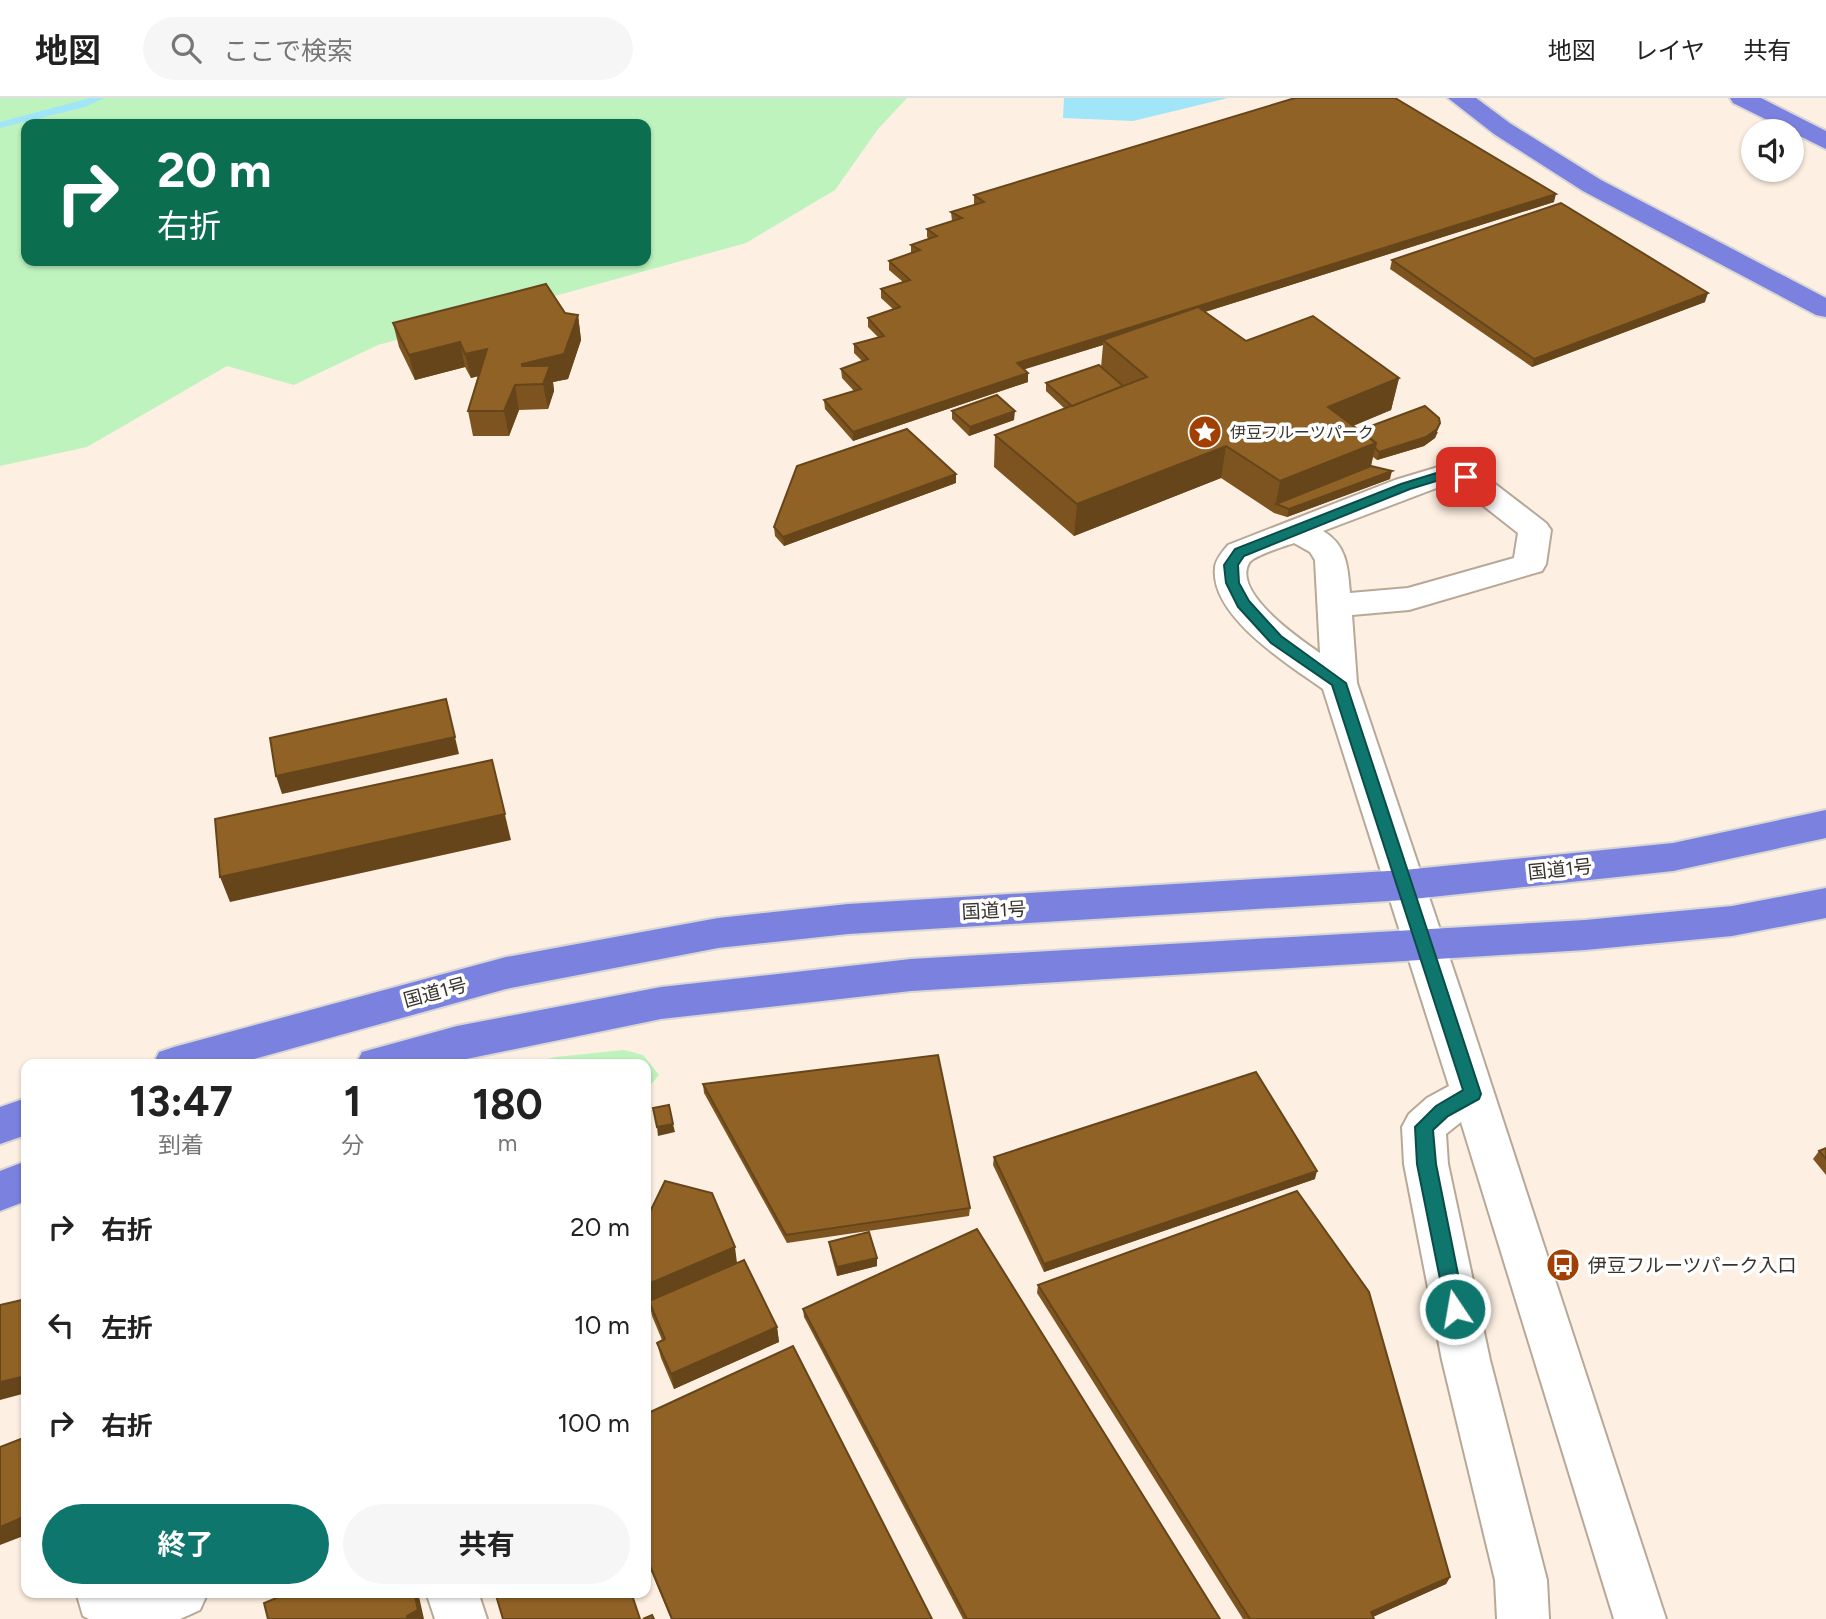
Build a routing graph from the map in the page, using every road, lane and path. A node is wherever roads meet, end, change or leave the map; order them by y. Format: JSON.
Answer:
{"nodes":[{"id":1,"x":1460,"y":98,"type":"edge"},
{"id":2,"x":1500,"y":98,"type":"edge"},
{"id":3,"x":1731,"y":101,"type":"edge"},
{"id":4,"x":1753,"y":119,"type":"edge"},
{"id":5,"x":1826,"y":141,"type":"edge"},
{"id":6,"x":1804,"y":152,"type":"edge"},
{"id":7,"x":1826,"y":164,"type":"edge"},
{"id":8,"x":1826,"y":286,"type":"edge"},
{"id":9,"x":1826,"y":309,"type":"edge"},
{"id":10,"x":1296,"y":532,"type":"junction"},
{"id":11,"x":1333,"y":606,"type":"junction"},
{"id":12,"x":1339,"y":683,"type":"junction"},
{"id":13,"x":1826,"y":824,"type":"edge"},
{"id":14,"x":1404,"y":885,"type":"junction"},
{"id":15,"x":1826,"y":903,"type":"edge"},
{"id":16,"x":1426,"y":946,"type":"junction"},
{"id":17,"x":192,"y":1059,"type":"edge"},
{"id":18,"x":397,"y":1059,"type":"edge"},
{"id":19,"x":1472,"y":1094,"type":"junction"},
{"id":20,"x":21,"y":1118,"type":"edge"},
{"id":21,"x":0,"y":1126,"type":"edge"},
{"id":22,"x":21,"y":1182,"type":"edge"},
{"id":23,"x":0,"y":1192,"type":"edge"},
{"id":24,"x":169,"y":1598,"type":"edge"},
{"id":25,"x":454,"y":1598,"type":"edge"},
{"id":26,"x":104,"y":1604,"type":"edge"},
{"id":27,"x":461,"y":1619,"type":"edge"},
{"id":28,"x":1523,"y":1619,"type":"edge"},
{"id":29,"x":1640,"y":1619,"type":"edge"}],
"edges":[{"from":1,"to":9,"type":"highway"},
{"from":2,"to":8,"type":"highway"},
{"from":3,"to":4,"type":"highway"},
{"from":3,"to":5,"type":"highway"},
{"from":6,"to":7,"type":"highway"},
{"from":10,"to":11,"type":"street"},
{"from":10,"to":11,"type":"street"},
{"from":10,"to":12,"type":"street"},
{"from":11,"to":12,"type":"street"},
{"from":12,"to":14,"type":"street"},
{"from":13,"to":14,"type":"highway","name":"国道1号"},
{"from":14,"to":16,"type":"street"},
{"from":14,"to":17,"type":"highway","name":"国道1号"},
{"from":15,"to":16,"type":"highway"},
{"from":16,"to":18,"type":"highway"},
{"from":16,"to":19,"type":"street"},
{"from":19,"to":28,"type":"street"},
{"from":19,"to":29,"type":"street"},
{"from":20,"to":21,"type":"highway"},
{"from":22,"to":23,"type":"highway"},
{"from":24,"to":26,"type":"street"},
{"from":25,"to":27,"type":"street"}]}
